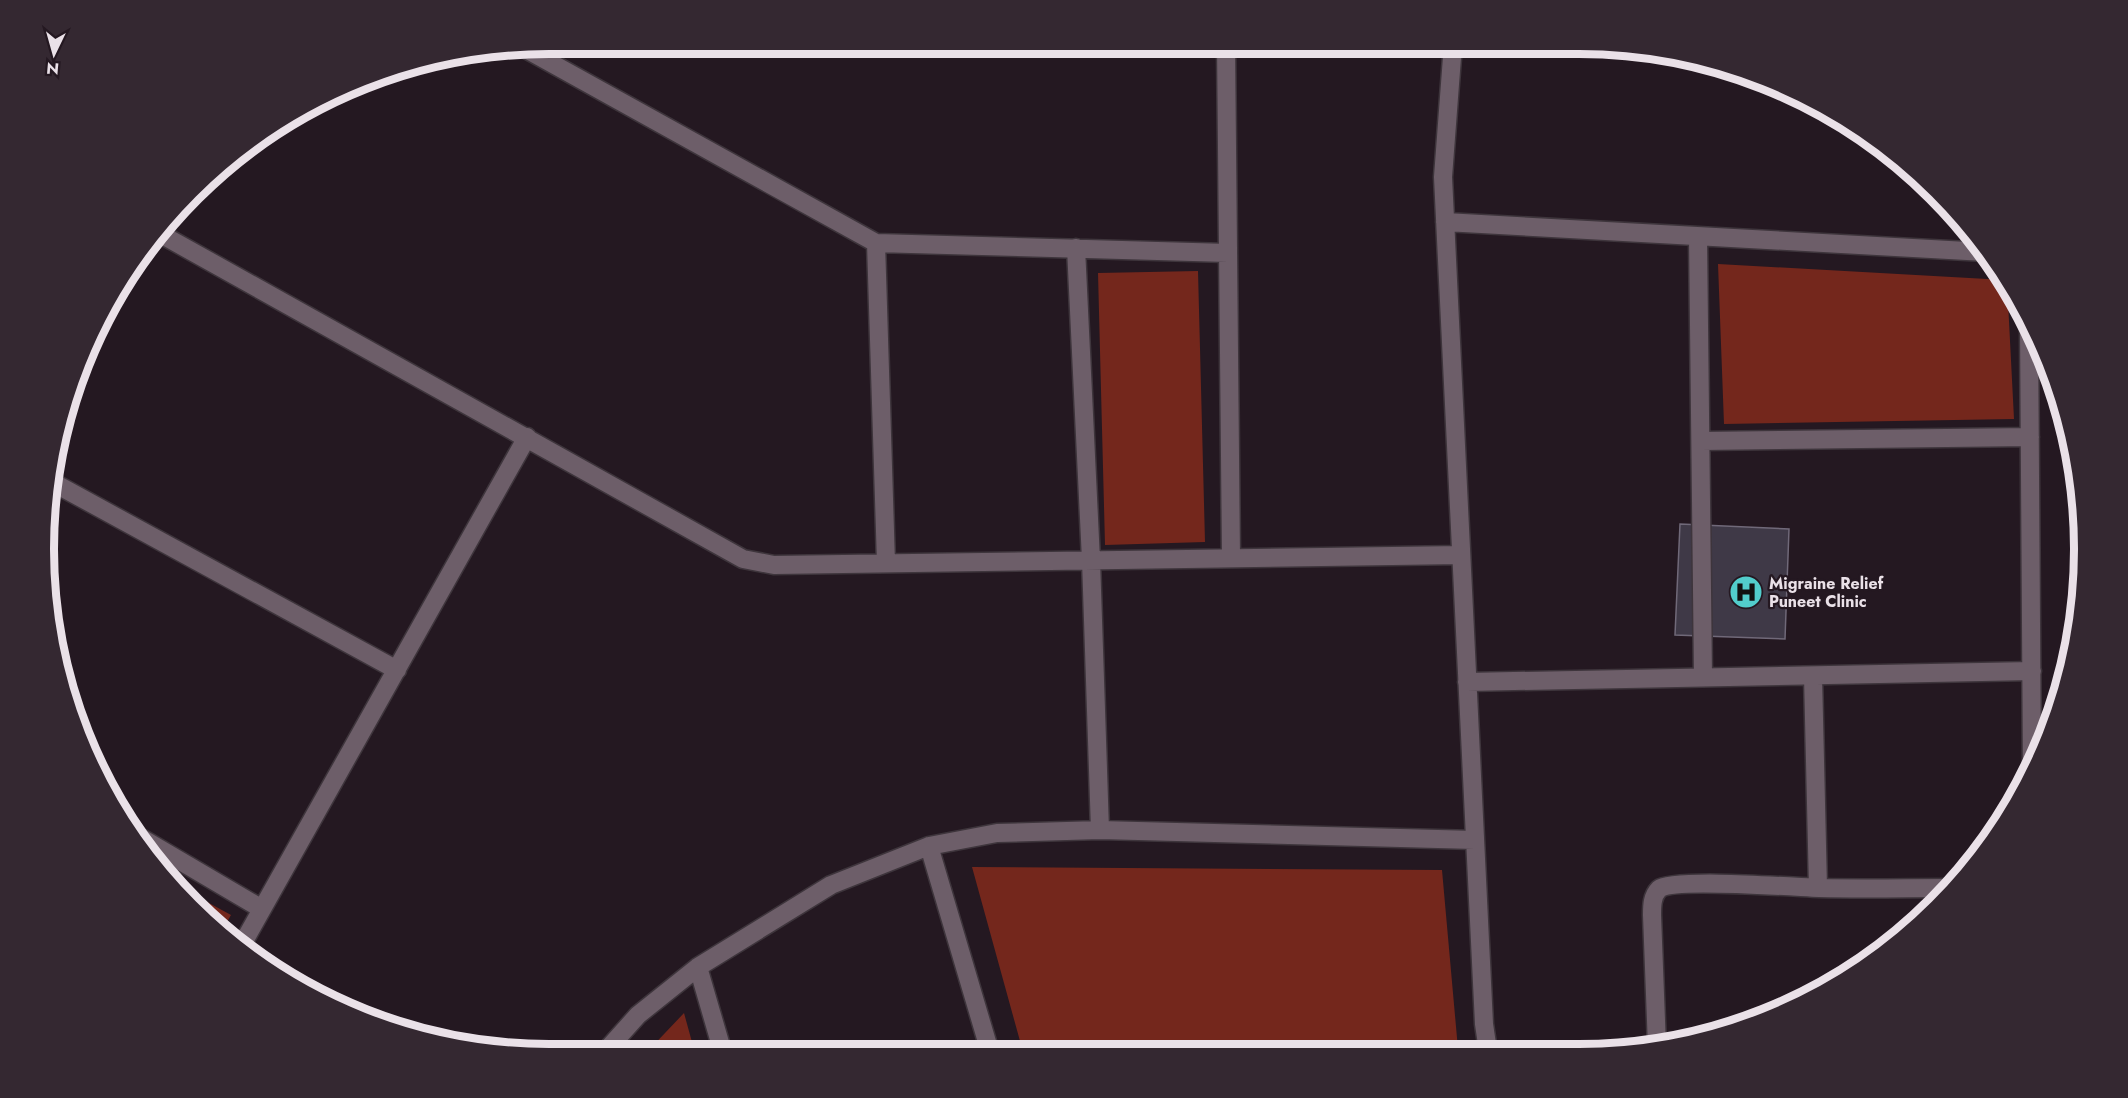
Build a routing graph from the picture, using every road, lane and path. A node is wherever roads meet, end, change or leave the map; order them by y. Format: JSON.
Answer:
{"nodes":[{"id":1,"x":536,"y":54,"type":"edge"},
{"id":2,"x":1226,"y":54,"type":"edge"},
{"id":3,"x":1451,"y":54,"type":"edge"},
{"id":4,"x":1445,"y":222,"type":"junction"},
{"id":5,"x":165,"y":237,"type":"edge"},
{"id":6,"x":1698,"y":237,"type":"junction"},
{"id":7,"x":876,"y":243,"type":"junction"},
{"id":8,"x":1076,"y":248,"type":"junction"},
{"id":9,"x":1975,"y":251,"type":"edge"},
{"id":10,"x":1228,"y":253,"type":"junction"},
{"id":11,"x":2029,"y":344,"type":"edge"},
{"id":12,"x":2030,"y":437,"type":"junction"},
{"id":13,"x":527,"y":438,"type":"junction"},
{"id":14,"x":1701,"y":441,"type":"junction"},
{"id":15,"x":58,"y":485,"type":"edge"},
{"id":16,"x":1461,"y":555,"type":"junction"},
{"id":17,"x":1231,"y":558,"type":"junction"},
{"id":18,"x":1090,"y":560,"type":"junction"},
{"id":19,"x":886,"y":563,"type":"junction"},
{"id":20,"x":397,"y":670,"type":"junction"},
{"id":21,"x":2032,"y":671,"type":"junction"},
{"id":22,"x":1813,"y":676,"type":"junction"},
{"id":23,"x":1703,"y":677,"type":"junction"},
{"id":24,"x":1467,"y":682,"type":"junction"},
{"id":25,"x":2032,"y":747,"type":"edge"},
{"id":26,"x":1100,"y":830,"type":"junction"},
{"id":27,"x":1475,"y":840,"type":"junction"},
{"id":28,"x":152,"y":844,"type":"edge"},
{"id":29,"x":929,"y":846,"type":"junction"},
{"id":30,"x":1818,"y":888,"type":"junction"},
{"id":31,"x":1939,"y":888,"type":"edge"},
{"id":32,"x":262,"y":909,"type":"junction"},
{"id":33,"x":245,"y":939,"type":"edge"},
{"id":34,"x":698,"y":967,"type":"junction"},
{"id":35,"x":1657,"y":1038,"type":"edge"},
{"id":36,"x":612,"y":1044,"type":"edge"},
{"id":37,"x":720,"y":1044,"type":"edge"},
{"id":38,"x":988,"y":1044,"type":"edge"},
{"id":39,"x":1487,"y":1044,"type":"edge"}],
"edges":[{"from":1,"to":7,"type":"street"},
{"from":2,"to":10,"type":"street"},
{"from":3,"to":4,"type":"street"},
{"from":4,"to":6,"type":"street"},
{"from":4,"to":16,"type":"street"},
{"from":5,"to":13,"type":"street"},
{"from":6,"to":9,"type":"street"},
{"from":6,"to":14,"type":"street"},
{"from":7,"to":8,"type":"street"},
{"from":7,"to":19,"type":"street"},
{"from":8,"to":10,"type":"street"},
{"from":8,"to":18,"type":"street"},
{"from":10,"to":17,"type":"street"},
{"from":11,"to":12,"type":"street"},
{"from":12,"to":14,"type":"street"},
{"from":12,"to":21,"type":"street"},
{"from":13,"to":19,"type":"street"},
{"from":13,"to":20,"type":"street"},
{"from":14,"to":23,"type":"street"},
{"from":15,"to":20,"type":"street"},
{"from":16,"to":17,"type":"street"},
{"from":16,"to":24,"type":"street"},
{"from":17,"to":18,"type":"street"},
{"from":18,"to":19,"type":"street"},
{"from":18,"to":26,"type":"street"},
{"from":20,"to":32,"type":"street"},
{"from":21,"to":22,"type":"street"},
{"from":21,"to":25,"type":"street"},
{"from":22,"to":23,"type":"street"},
{"from":22,"to":30,"type":"street"},
{"from":23,"to":24,"type":"street"},
{"from":24,"to":27,"type":"street"},
{"from":26,"to":27,"type":"street"},
{"from":26,"to":29,"type":"street"},
{"from":27,"to":39,"type":"street"},
{"from":28,"to":32,"type":"street"},
{"from":29,"to":34,"type":"street"},
{"from":29,"to":38,"type":"street"},
{"from":30,"to":31,"type":"street"},
{"from":30,"to":35,"type":"street"},
{"from":32,"to":33,"type":"street"},
{"from":34,"to":36,"type":"street"},
{"from":34,"to":37,"type":"street"}]}
